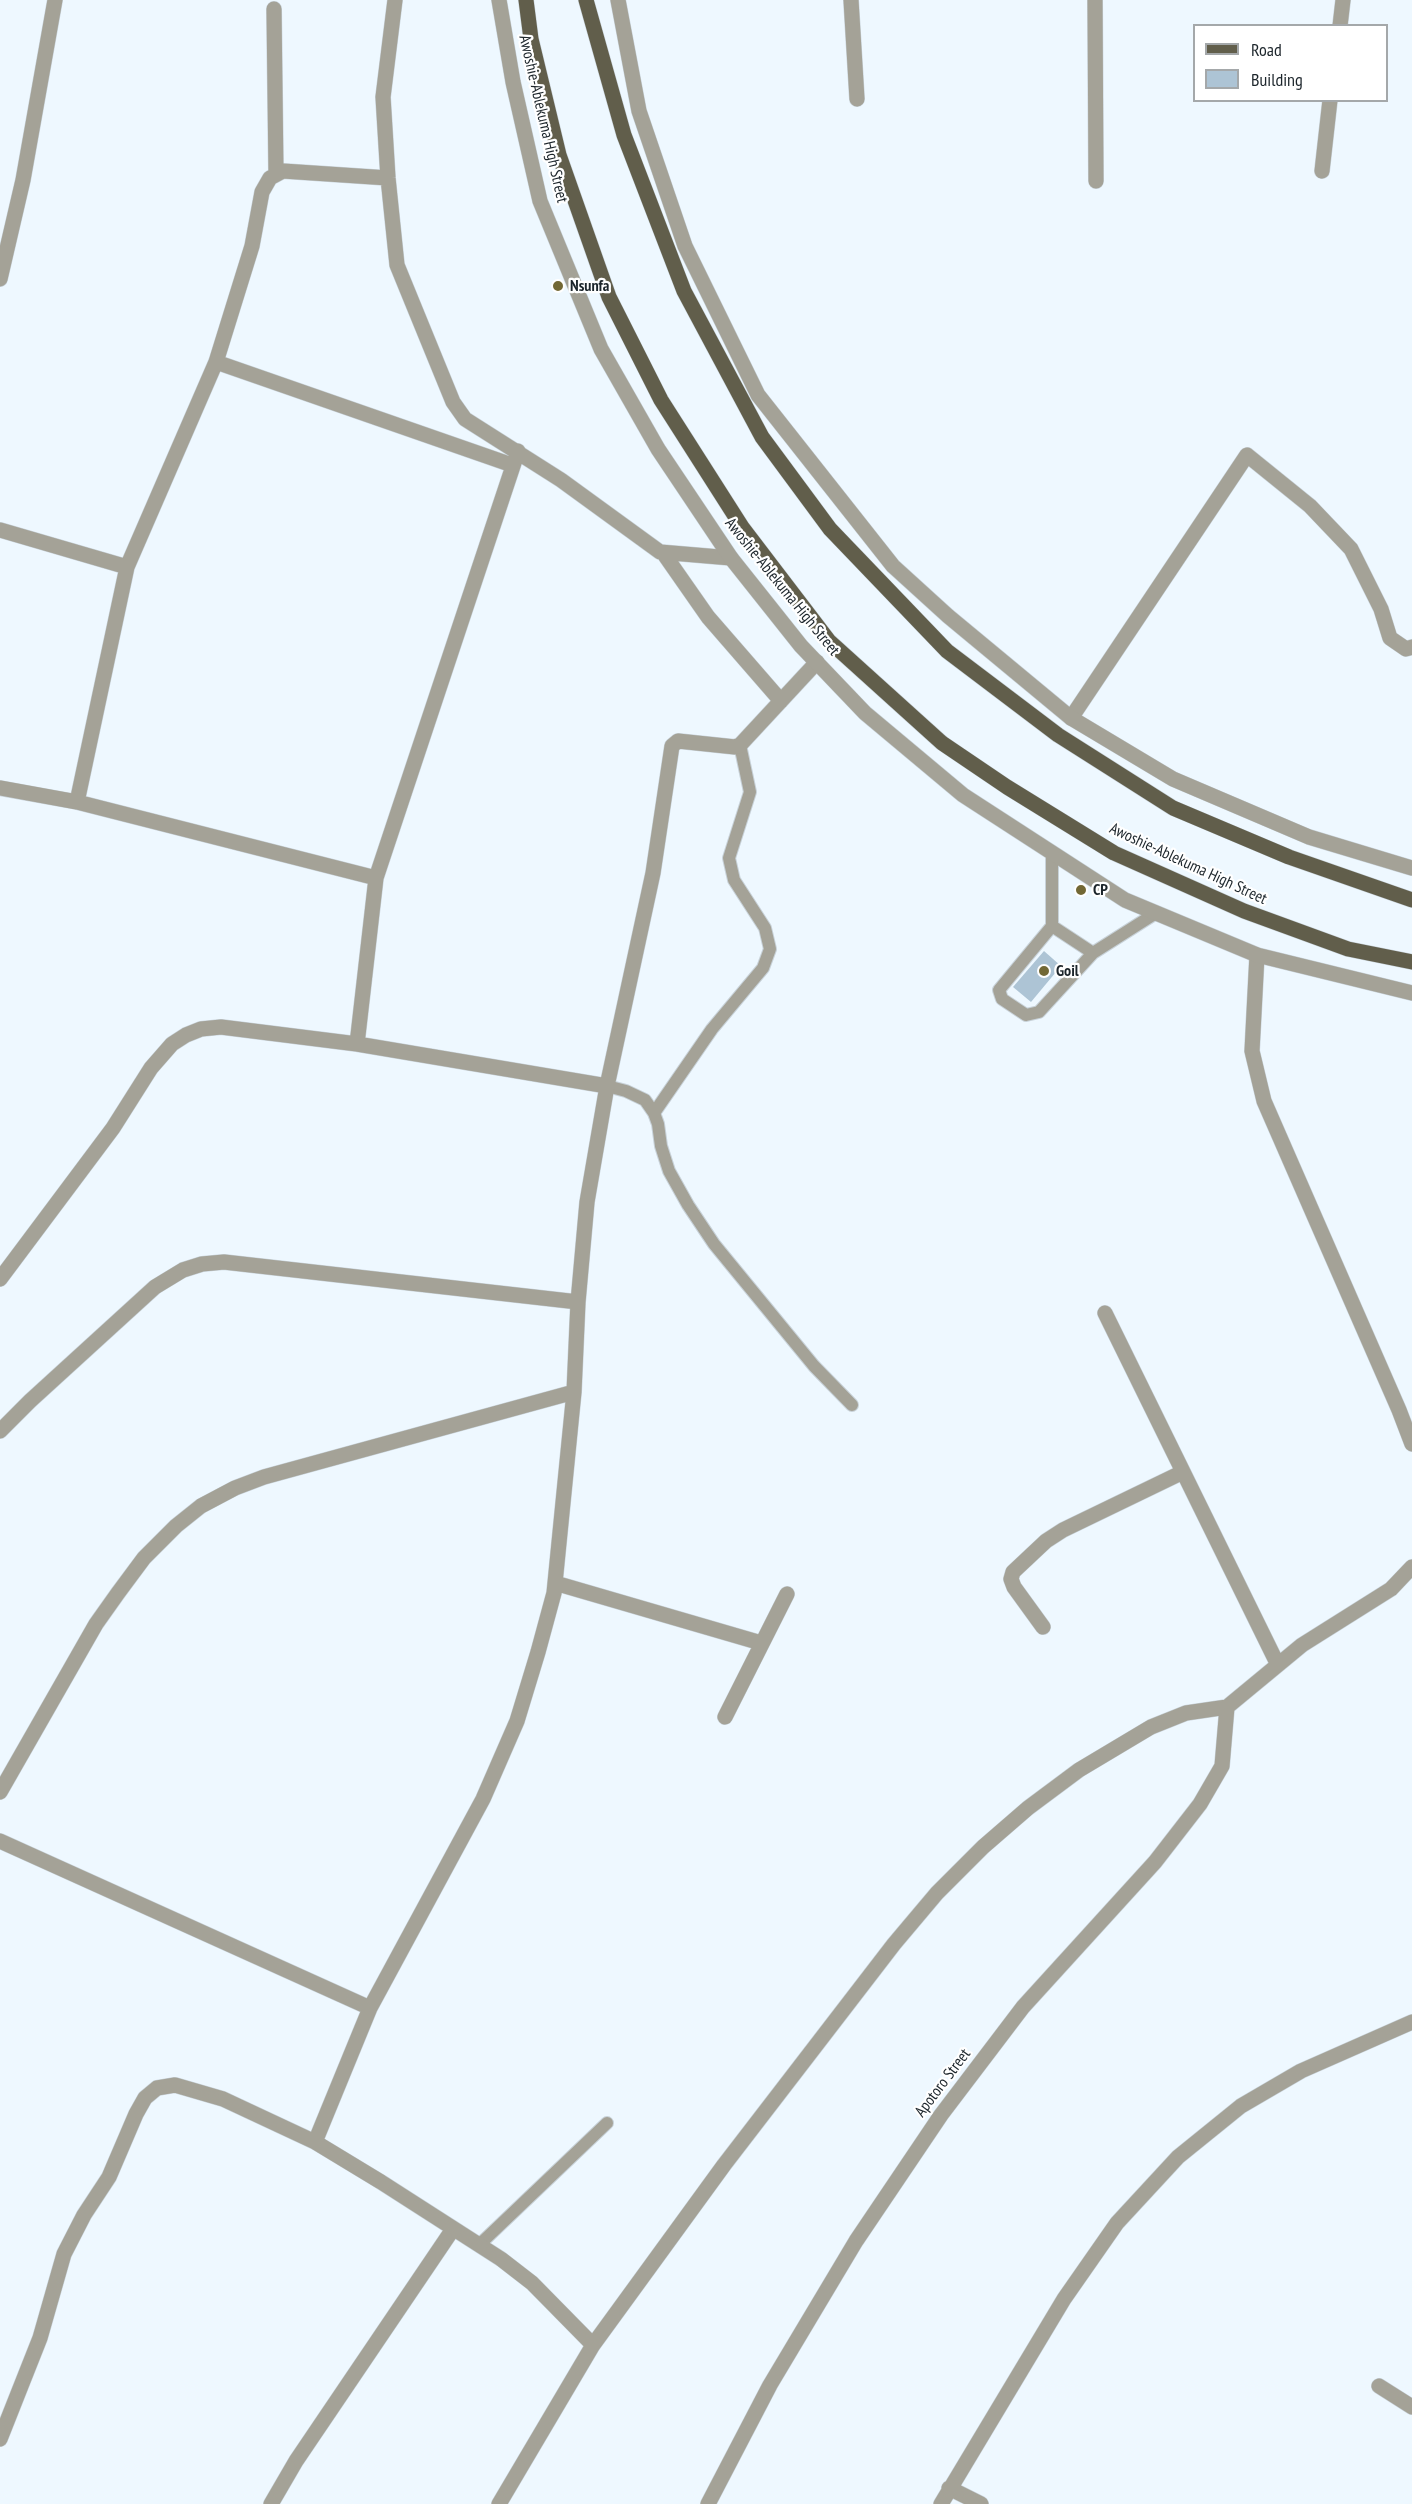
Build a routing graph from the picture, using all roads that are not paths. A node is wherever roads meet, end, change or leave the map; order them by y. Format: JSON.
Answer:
{"nodes":[{"id":1,"x":55,"y":0,"type":"edge"},
{"id":2,"x":395,"y":0,"type":"edge"},
{"id":3,"x":499,"y":0,"type":"edge"},
{"id":4,"x":526,"y":0,"type":"edge"},
{"id":5,"x":586,"y":0,"type":"edge"},
{"id":6,"x":618,"y":0,"type":"edge"},
{"id":7,"x":850,"y":0,"type":"edge"},
{"id":8,"x":1095,"y":0,"type":"edge"},
{"id":9,"x":1343,"y":0,"type":"edge"},
{"id":10,"x":274,"y":9,"type":"dead end"},
{"id":11,"x":1340,"y":24,"type":"edge"},
{"id":12,"x":857,"y":99,"type":"dead end"},
{"id":13,"x":1330,"y":102,"type":"edge"},
{"id":14,"x":1322,"y":171,"type":"dead end"},
{"id":15,"x":276,"y":174,"type":"junction"},
{"id":16,"x":388,"y":178,"type":"junction"},
{"id":17,"x":1096,"y":181,"type":"dead end"},
{"id":18,"x":0,"y":279,"type":"edge"},
{"id":19,"x":216,"y":362,"type":"junction"},
{"id":20,"x":515,"y":458,"type":"junction"},
{"id":21,"x":0,"y":530,"type":"edge"},
{"id":22,"x":664,"y":554,"type":"junction"},
{"id":23,"x":731,"y":558,"type":"junction"},
{"id":24,"x":127,"y":567,"type":"junction"},
{"id":25,"x":1412,"y":647,"type":"edge"},
{"id":26,"x":817,"y":662,"type":"junction"},
{"id":27,"x":781,"y":701,"type":"junction"},
{"id":28,"x":1071,"y":717,"type":"junction"},
{"id":29,"x":740,"y":745,"type":"junction"},
{"id":30,"x":0,"y":788,"type":"edge"},
{"id":31,"x":77,"y":802,"type":"junction"},
{"id":32,"x":1052,"y":852,"type":"junction"},
{"id":33,"x":1412,"y":868,"type":"edge"},
{"id":34,"x":376,"y":878,"type":"junction"},
{"id":35,"x":1412,"y":900,"type":"edge"},
{"id":36,"x":1156,"y":913,"type":"junction"},
{"id":37,"x":1052,"y":926,"type":"junction"},
{"id":38,"x":1093,"y":953,"type":"junction"},
{"id":39,"x":1257,"y":955,"type":"junction"},
{"id":40,"x":1412,"y":962,"type":"edge"},
{"id":41,"x":1412,"y":993,"type":"edge"},
{"id":42,"x":357,"y":1044,"type":"junction"},
{"id":43,"x":607,"y":1086,"type":"junction"},
{"id":44,"x":654,"y":1113,"type":"junction"},
{"id":45,"x":0,"y":1279,"type":"edge"},
{"id":46,"x":578,"y":1302,"type":"junction"},
{"id":47,"x":1105,"y":1313,"type":"dead end"},
{"id":48,"x":574,"y":1392,"type":"junction"},
{"id":49,"x":852,"y":1405,"type":"dead end"},
{"id":50,"x":1406,"y":1407,"type":"edge"},
{"id":51,"x":0,"y":1431,"type":"edge"},
{"id":52,"x":1412,"y":1444,"type":"edge"},
{"id":53,"x":1183,"y":1472,"type":"junction"},
{"id":54,"x":1412,"y":1567,"type":"edge"},
{"id":55,"x":555,"y":1584,"type":"junction"},
{"id":56,"x":787,"y":1594,"type":"dead end"},
{"id":57,"x":1043,"y":1627,"type":"dead end"},
{"id":58,"x":761,"y":1643,"type":"junction"},
{"id":59,"x":1277,"y":1663,"type":"junction"},
{"id":60,"x":1227,"y":1707,"type":"junction"},
{"id":61,"x":724,"y":1717,"type":"dead end"},
{"id":62,"x":0,"y":1792,"type":"edge"},
{"id":63,"x":0,"y":1841,"type":"edge"},
{"id":64,"x":370,"y":2008,"type":"junction"},
{"id":65,"x":1412,"y":2022,"type":"edge"},
{"id":66,"x":607,"y":2123,"type":"dead end"},
{"id":67,"x":315,"y":2142,"type":"junction"},
{"id":68,"x":453,"y":2229,"type":"junction"},
{"id":69,"x":479,"y":2245,"type":"junction"},
{"id":70,"x":593,"y":2345,"type":"junction"},
{"id":71,"x":1379,"y":2386,"type":"dead end"},
{"id":72,"x":1412,"y":2407,"type":"edge"},
{"id":73,"x":0,"y":2439,"type":"edge"},
{"id":74,"x":949,"y":2488,"type":"junction"},
{"id":75,"x":271,"y":2504,"type":"edge"},
{"id":76,"x":499,"y":2504,"type":"edge"},
{"id":77,"x":708,"y":2504,"type":"edge"},
{"id":78,"x":941,"y":2504,"type":"edge"},
{"id":79,"x":981,"y":2504,"type":"edge"}],
"edges":[{"from":1,"to":18,"type":"street"},
{"from":2,"to":16,"type":"street"},
{"from":3,"to":23,"type":"street","name":"Awoshie-Ablekuma High Street"},
{"from":4,"to":40,"type":"main road","name":"Awoshie-Ablekuma High Street"},
{"from":5,"to":35,"type":"main road"},
{"from":6,"to":28,"type":"street"},
{"from":7,"to":12,"type":"street"},
{"from":8,"to":17,"type":"street"},
{"from":9,"to":11,"type":"street"},
{"from":10,"to":15,"type":"street"},
{"from":13,"to":14,"type":"street"},
{"from":15,"to":16,"type":"street"},
{"from":15,"to":19,"type":"street"},
{"from":16,"to":20,"type":"street"},
{"from":19,"to":20,"type":"street"},
{"from":19,"to":24,"type":"street"},
{"from":20,"to":22,"type":"street"},
{"from":20,"to":34,"type":"street"},
{"from":21,"to":24,"type":"street"},
{"from":22,"to":23,"type":"street"},
{"from":22,"to":27,"type":"street"},
{"from":23,"to":26,"type":"street","name":"Awoshie-Ablekuma High Street"},
{"from":24,"to":31,"type":"street"},
{"from":25,"to":28,"type":"street"},
{"from":26,"to":27,"type":"street"},
{"from":26,"to":32,"type":"street","name":"Awoshie-Ablekuma High Street"},
{"from":27,"to":29,"type":"street"},
{"from":28,"to":33,"type":"street"},
{"from":29,"to":43,"type":"street"},
{"from":29,"to":44,"type":"lane"},
{"from":30,"to":31,"type":"street"},
{"from":31,"to":34,"type":"street"},
{"from":32,"to":36,"type":"street","name":"Awoshie-Ablekuma High Street"},
{"from":32,"to":37,"type":"lane"},
{"from":34,"to":42,"type":"street"},
{"from":36,"to":38,"type":"lane"},
{"from":36,"to":39,"type":"street","name":"Awoshie-Ablekuma High Street"},
{"from":37,"to":38,"type":"lane"},
{"from":37,"to":38,"type":"lane"},
{"from":39,"to":41,"type":"street","name":"Awoshie-Ablekuma High Street"},
{"from":39,"to":50,"type":"street"},
{"from":42,"to":43,"type":"street"},
{"from":42,"to":45,"type":"street"},
{"from":43,"to":44,"type":"lane"},
{"from":43,"to":46,"type":"street"},
{"from":44,"to":49,"type":"lane"},
{"from":46,"to":48,"type":"street"},
{"from":46,"to":51,"type":"street"},
{"from":47,"to":53,"type":"street"},
{"from":48,"to":55,"type":"street"},
{"from":48,"to":62,"type":"street"},
{"from":50,"to":52,"type":"street"},
{"from":53,"to":57,"type":"street"},
{"from":53,"to":59,"type":"street"},
{"from":54,"to":59,"type":"street"},
{"from":55,"to":58,"type":"street"},
{"from":55,"to":64,"type":"street"},
{"from":56,"to":58,"type":"street"},
{"from":58,"to":61,"type":"street"},
{"from":59,"to":60,"type":"street"},
{"from":60,"to":70,"type":"street"},
{"from":60,"to":77,"type":"street","name":"Apotoro Street"},
{"from":63,"to":64,"type":"street"},
{"from":64,"to":67,"type":"street"},
{"from":65,"to":74,"type":"street"},
{"from":66,"to":69,"type":"lane"},
{"from":67,"to":68,"type":"street"},
{"from":67,"to":73,"type":"street"},
{"from":68,"to":69,"type":"street"},
{"from":68,"to":75,"type":"street"},
{"from":69,"to":70,"type":"street"},
{"from":70,"to":76,"type":"street"},
{"from":71,"to":72,"type":"street"},
{"from":74,"to":78,"type":"street"},
{"from":74,"to":79,"type":"street"}]}
